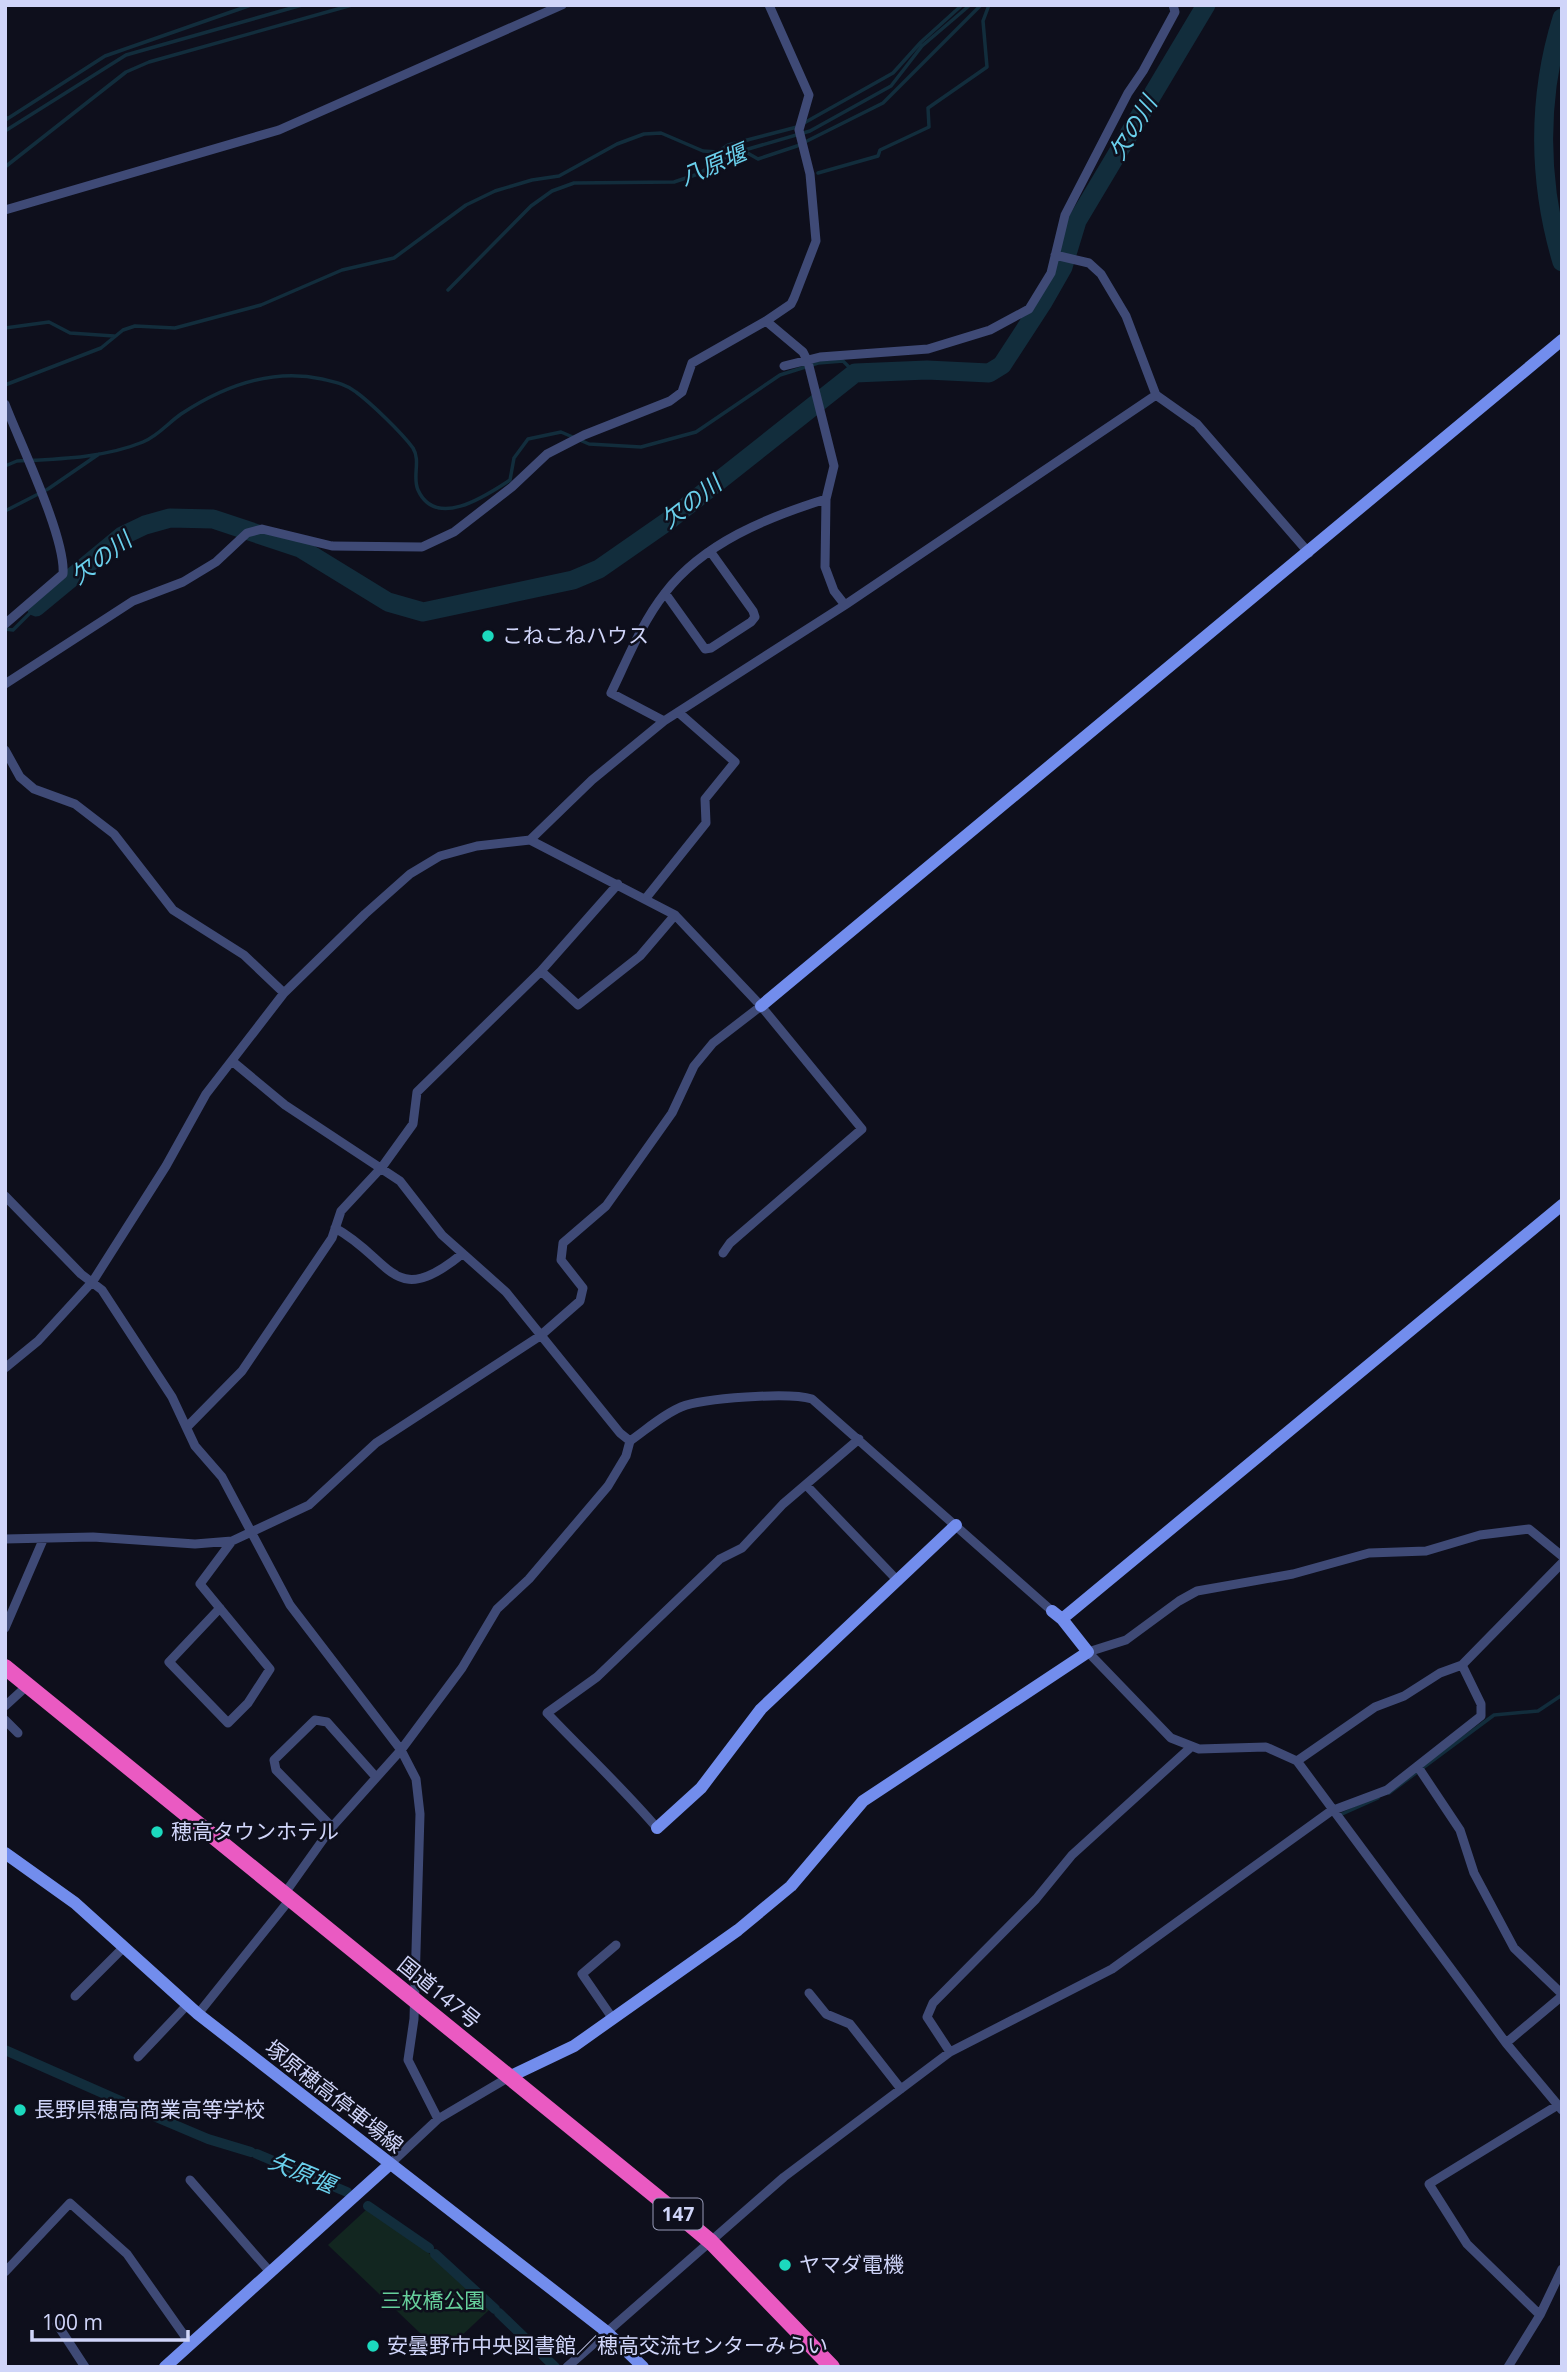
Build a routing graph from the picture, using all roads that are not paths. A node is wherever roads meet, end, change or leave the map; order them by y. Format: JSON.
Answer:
{"nodes":[{"id":1,"x":562,"y":5,"type":"edge"},
{"id":2,"x":769,"y":5,"type":"edge"},
{"id":3,"x":1173,"y":5,"type":"edge"},
{"id":4,"x":5,"y":210,"type":"edge"},
{"id":5,"x":1057,"y":255,"type":"junction"},
{"id":6,"x":766,"y":321,"type":"junction"},
{"id":7,"x":1562,"y":341,"type":"edge"},
{"id":8,"x":809,"y":364,"type":"junction"},
{"id":9,"x":784,"y":366,"type":"dead end"},
{"id":10,"x":1156,"y":396,"type":"junction"},
{"id":11,"x":5,"y":404,"type":"edge"},
{"id":12,"x":826,"y":499,"type":"junction"},
{"id":13,"x":710,"y":551,"type":"junction"},
{"id":14,"x":1309,"y":553,"type":"junction"},
{"id":15,"x":665,"y":593,"type":"junction"},
{"id":16,"x":845,"y":605,"type":"junction"},
{"id":17,"x":5,"y":624,"type":"edge"},
{"id":18,"x":5,"y":684,"type":"edge"},
{"id":19,"x":678,"y":712,"type":"junction"},
{"id":20,"x":664,"y":721,"type":"junction"},
{"id":21,"x":5,"y":750,"type":"edge"},
{"id":22,"x":530,"y":840,"type":"junction"},
{"id":23,"x":618,"y":884,"type":"junction"},
{"id":24,"x":646,"y":898,"type":"junction"},
{"id":25,"x":675,"y":915,"type":"junction"},
{"id":26,"x":541,"y":971,"type":"junction"},
{"id":27,"x":284,"y":993,"type":"junction"},
{"id":28,"x":761,"y":1006,"type":"junction"},
{"id":29,"x":232,"y":1061,"type":"junction"},
{"id":30,"x":382,"y":1167,"type":"junction"},
{"id":31,"x":5,"y":1196,"type":"edge"},
{"id":32,"x":1562,"y":1205,"type":"edge"},
{"id":33,"x":335,"y":1228,"type":"junction"},
{"id":34,"x":462,"y":1254,"type":"junction"},
{"id":35,"x":723,"y":1254,"type":"dead end"},
{"id":36,"x":93,"y":1281,"type":"junction"},
{"id":37,"x":540,"y":1336,"type":"junction"},
{"id":38,"x":5,"y":1367,"type":"edge"},
{"id":39,"x":187,"y":1427,"type":"junction"},
{"id":40,"x":859,"y":1439,"type":"junction"},
{"id":41,"x":630,"y":1441,"type":"junction"},
{"id":42,"x":806,"y":1485,"type":"junction"},
{"id":43,"x":956,"y":1525,"type":"junction"},
{"id":44,"x":249,"y":1532,"type":"junction"},
{"id":45,"x":5,"y":1539,"type":"edge"},
{"id":46,"x":43,"y":1540,"type":"junction"},
{"id":47,"x":232,"y":1541,"type":"junction"},
{"id":48,"x":1562,"y":1556,"type":"edge"},
{"id":49,"x":1562,"y":1563,"type":"edge"},
{"id":50,"x":898,"y":1581,"type":"junction"},
{"id":51,"x":220,"y":1608,"type":"junction"},
{"id":52,"x":1057,"y":1615,"type":"junction"},
{"id":53,"x":5,"y":1628,"type":"edge"},
{"id":54,"x":1088,"y":1652,"type":"junction"},
{"id":55,"x":1462,"y":1665,"type":"junction"},
{"id":56,"x":5,"y":1667,"type":"edge"},
{"id":57,"x":28,"y":1685,"type":"junction"},
{"id":58,"x":5,"y":1706,"type":"edge"},
{"id":59,"x":5,"y":1720,"type":"edge"},
{"id":60,"x":18,"y":1733,"type":"dead end"},
{"id":61,"x":1191,"y":1747,"type":"junction"},
{"id":62,"x":401,"y":1750,"type":"junction"},
{"id":63,"x":1297,"y":1761,"type":"junction"},
{"id":64,"x":1418,"y":1766,"type":"junction"},
{"id":65,"x":375,"y":1776,"type":"junction"},
{"id":66,"x":1331,"y":1811,"type":"junction"},
{"id":67,"x":332,"y":1826,"type":"junction"},
{"id":68,"x":657,"y":1828,"type":"joint"},
{"id":69,"x":5,"y":1853,"type":"edge"},
{"id":70,"x":288,"y":1895,"type":"junction"},
{"id":71,"x":616,"y":1945,"type":"dead end"},
{"id":72,"x":124,"y":1947,"type":"junction"},
{"id":73,"x":809,"y":1993,"type":"dead end"},
{"id":74,"x":1562,"y":1995,"type":"edge"},
{"id":75,"x":75,"y":1996,"type":"dead end"},
{"id":76,"x":414,"y":1999,"type":"junction"},
{"id":77,"x":188,"y":2004,"type":"junction"},
{"id":78,"x":198,"y":2014,"type":"junction"},
{"id":79,"x":613,"y":2018,"type":"junction"},
{"id":80,"x":1506,"y":2043,"type":"junction"},
{"id":81,"x":950,"y":2052,"type":"junction"},
{"id":82,"x":138,"y":2057,"type":"dead end"},
{"id":83,"x":509,"y":2077,"type":"junction"},
{"id":84,"x":901,"y":2089,"type":"junction"},
{"id":85,"x":1560,"y":2108,"type":"edge"},
{"id":86,"x":438,"y":2119,"type":"junction"},
{"id":87,"x":389,"y":2165,"type":"junction"},
{"id":88,"x":191,"y":2180,"type":"dead end"},
{"id":89,"x":711,"y":2242,"type":"junction"},
{"id":90,"x":1562,"y":2269,"type":"edge"},
{"id":91,"x":5,"y":2272,"type":"edge"},
{"id":92,"x":271,"y":2273,"type":"junction"},
{"id":93,"x":1540,"y":2315,"type":"junction"},
{"id":94,"x":57,"y":2324,"type":"dead end"},
{"id":95,"x":607,"y":2332,"type":"junction"},
{"id":96,"x":191,"y":2345,"type":"junction"},
{"id":97,"x":173,"y":2364,"type":"edge"},
{"id":98,"x":85,"y":2367,"type":"edge"},
{"id":99,"x":567,"y":2367,"type":"edge"},
{"id":100,"x":643,"y":2367,"type":"edge"},
{"id":101,"x":832,"y":2367,"type":"edge"},
{"id":102,"x":1508,"y":2367,"type":"edge"}],
"edges":[{"from":1,"to":4,"type":"street"},
{"from":2,"to":6,"type":"street"},
{"from":3,"to":5,"type":"street"},
{"from":5,"to":8,"type":"street"},
{"from":5,"to":10,"type":"street"},
{"from":6,"to":8,"type":"street"},
{"from":6,"to":18,"type":"street"},
{"from":7,"to":14,"type":"street"},
{"from":8,"to":9,"type":"street"},
{"from":8,"to":12,"type":"street"},
{"from":10,"to":14,"type":"street"},
{"from":10,"to":16,"type":"street"},
{"from":11,"to":17,"type":"street"},
{"from":12,"to":13,"type":"street"},
{"from":12,"to":16,"type":"street"},
{"from":13,"to":15,"type":"street"},
{"from":13,"to":15,"type":"street"},
{"from":14,"to":28,"type":"street"},
{"from":15,"to":20,"type":"street"},
{"from":16,"to":19,"type":"street"},
{"from":19,"to":20,"type":"street"},
{"from":19,"to":24,"type":"street"},
{"from":20,"to":22,"type":"street"},
{"from":21,"to":27,"type":"street"},
{"from":22,"to":23,"type":"street"},
{"from":22,"to":27,"type":"street"},
{"from":23,"to":24,"type":"street"},
{"from":23,"to":26,"type":"street"},
{"from":24,"to":25,"type":"street"},
{"from":25,"to":26,"type":"street"},
{"from":25,"to":28,"type":"street"},
{"from":26,"to":30,"type":"street"},
{"from":27,"to":29,"type":"street"},
{"from":28,"to":35,"type":"street"},
{"from":28,"to":37,"type":"street"},
{"from":29,"to":30,"type":"street"},
{"from":29,"to":36,"type":"street"},
{"from":30,"to":33,"type":"street"},
{"from":30,"to":34,"type":"street"},
{"from":31,"to":36,"type":"street"},
{"from":32,"to":52,"type":"street"},
{"from":33,"to":34,"type":"street"},
{"from":33,"to":39,"type":"street"},
{"from":34,"to":37,"type":"street"},
{"from":36,"to":38,"type":"street"},
{"from":36,"to":39,"type":"street"},
{"from":37,"to":41,"type":"street"},
{"from":37,"to":44,"type":"street"},
{"from":39,"to":44,"type":"street"},
{"from":40,"to":41,"type":"street"},
{"from":40,"to":42,"type":"street"},
{"from":40,"to":43,"type":"street"},
{"from":41,"to":62,"type":"street"},
{"from":42,"to":50,"type":"street"},
{"from":42,"to":68,"type":"street"},
{"from":43,"to":50,"type":"street"},
{"from":43,"to":52,"type":"street"},
{"from":44,"to":47,"type":"street"},
{"from":44,"to":62,"type":"street"},
{"from":45,"to":46,"type":"street"},
{"from":46,"to":47,"type":"street"},
{"from":46,"to":53,"type":"street"},
{"from":47,"to":51,"type":"street"},
{"from":48,"to":54,"type":"street"},
{"from":49,"to":55,"type":"street"},
{"from":50,"to":68,"type":"street"},
{"from":51,"to":51,"type":"street"},
{"from":52,"to":54,"type":"street"},
{"from":54,"to":61,"type":"street"},
{"from":54,"to":79,"type":"street"},
{"from":55,"to":63,"type":"street"},
{"from":55,"to":64,"type":"street"},
{"from":56,"to":57,"type":"highway","name":"国道147号","number":"147"},
{"from":57,"to":58,"type":"street"},
{"from":57,"to":70,"type":"highway","name":"国道147号","number":"147"},
{"from":59,"to":60,"type":"street"},
{"from":61,"to":63,"type":"street"},
{"from":61,"to":81,"type":"street"},
{"from":62,"to":65,"type":"street"},
{"from":62,"to":76,"type":"street"},
{"from":63,"to":66,"type":"street"},
{"from":64,"to":66,"type":"street"},
{"from":64,"to":74,"type":"street"},
{"from":65,"to":67,"type":"street"},
{"from":65,"to":67,"type":"street"},
{"from":66,"to":80,"type":"street"},
{"from":66,"to":81,"type":"street"},
{"from":67,"to":70,"type":"street"},
{"from":69,"to":72,"type":"street","name":"塚原穂高停車場線"},
{"from":70,"to":76,"type":"highway","name":"国道147号","number":"147"},
{"from":70,"to":78,"type":"street"},
{"from":71,"to":79,"type":"street"},
{"from":72,"to":75,"type":"street"},
{"from":72,"to":77,"type":"street","name":"塚原穂高停車場線"},
{"from":73,"to":84,"type":"street"},
{"from":74,"to":80,"type":"street"},
{"from":76,"to":83,"type":"highway","name":"国道147号","number":"147"},
{"from":76,"to":86,"type":"street"},
{"from":77,"to":78,"type":"street","name":"塚原穂高停車場線"},
{"from":77,"to":82,"type":"street"},
{"from":78,"to":87,"type":"street","name":"塚原穂高停車場線"},
{"from":79,"to":83,"type":"street"},
{"from":80,"to":85,"type":"street"},
{"from":81,"to":84,"type":"street"},
{"from":83,"to":86,"type":"street"},
{"from":83,"to":89,"type":"highway","name":"国道147号","number":"147"},
{"from":84,"to":89,"type":"street"},
{"from":85,"to":93,"type":"street"},
{"from":86,"to":87,"type":"street"},
{"from":87,"to":92,"type":"street"},
{"from":87,"to":95,"type":"street","name":"塚原穂高停車場線"},
{"from":88,"to":92,"type":"street"},
{"from":89,"to":95,"type":"street"},
{"from":89,"to":101,"type":"highway","name":"国道147号","number":"147"},
{"from":90,"to":93,"type":"street"},
{"from":91,"to":96,"type":"street"},
{"from":92,"to":96,"type":"street"},
{"from":93,"to":102,"type":"street"},
{"from":94,"to":98,"type":"street"},
{"from":95,"to":99,"type":"street"},
{"from":95,"to":100,"type":"street","name":"塚原穂高停車場線"},
{"from":96,"to":97,"type":"street"}]}
